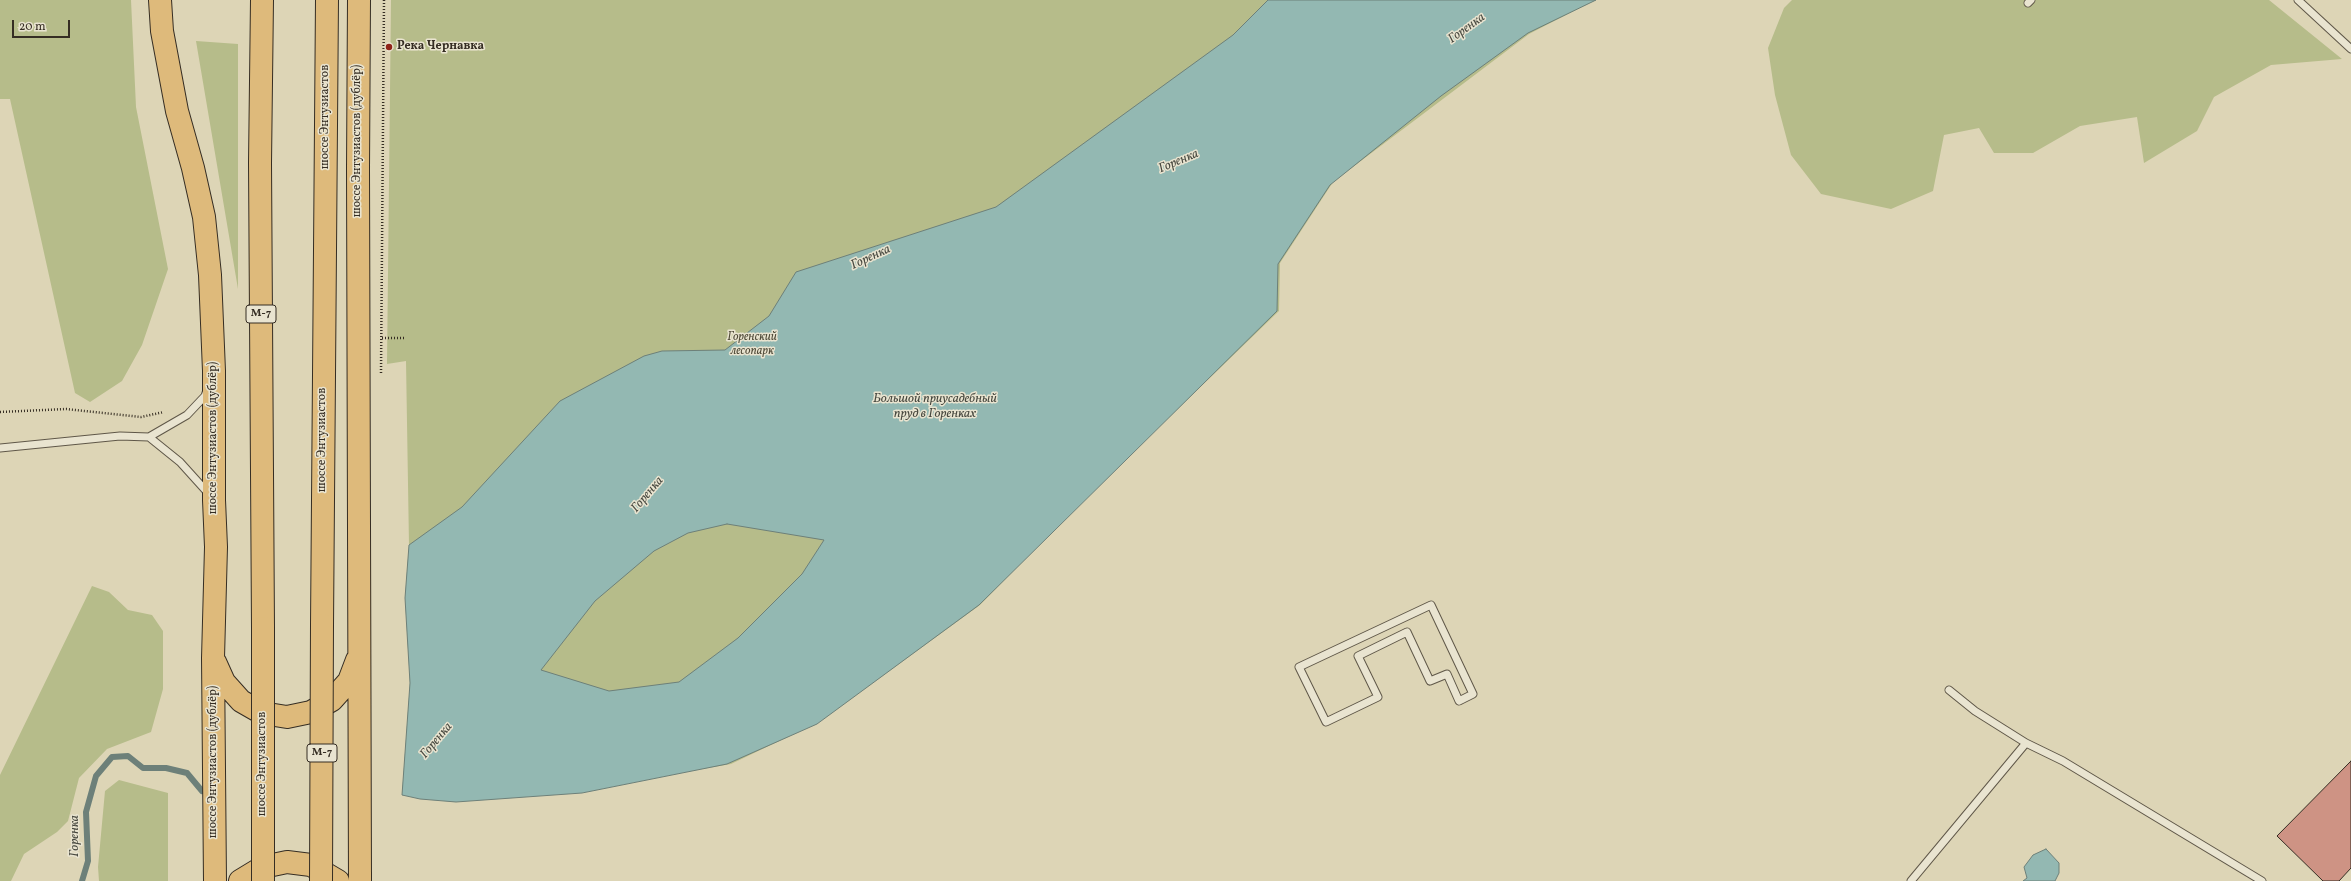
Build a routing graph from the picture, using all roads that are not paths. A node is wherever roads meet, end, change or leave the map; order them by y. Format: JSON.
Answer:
{"nodes":[{"id":1,"x":160,"y":0,"type":"edge"},
{"id":2,"x":262,"y":0,"type":"edge"},
{"id":3,"x":327,"y":0,"type":"edge"},
{"id":4,"x":359,"y":0,"type":"edge"},
{"id":5,"x":2298,"y":0,"type":"edge"},
{"id":6,"x":2351,"y":49,"type":"edge"},
{"id":7,"x":214,"y":371,"type":"junction"},
{"id":8,"x":149,"y":437,"type":"junction"},
{"id":9,"x":0,"y":448,"type":"edge"},
{"id":10,"x":214,"y":500,"type":"junction"},
{"id":11,"x":359,"y":656,"type":"junction"},
{"id":12,"x":213,"y":658,"type":"junction"},
{"id":13,"x":1299,"y":667,"type":"joint"},
{"id":14,"x":1949,"y":690,"type":"dead end"},
{"id":15,"x":2026,"y":743,"type":"junction"},
{"id":16,"x":215,"y":881,"type":"edge"},
{"id":17,"x":240,"y":881,"type":"edge"},
{"id":18,"x":263,"y":881,"type":"edge"},
{"id":19,"x":321,"y":881,"type":"edge"},
{"id":20,"x":338,"y":881,"type":"edge"},
{"id":21,"x":360,"y":881,"type":"edge"},
{"id":22,"x":1911,"y":881,"type":"edge"},
{"id":23,"x":2262,"y":881,"type":"edge"}],
"edges":[{"from":1,"to":7,"type":"main road","name":"шоссе Энтузиастов (дублёр)"},
{"from":2,"to":18,"type":"main road","name":"шоссе Энтузиастов","number":"М-7","bridge":true},
{"from":3,"to":19,"type":"main road","name":"шоссе Энтузиастов","number":"М-7","bridge":true},
{"from":4,"to":11,"type":"main road","name":"шоссе Энтузиастов (дублёр)"},
{"from":5,"to":6,"type":"lane"},
{"from":7,"to":8,"type":"lane"},
{"from":7,"to":10,"type":"main road","name":"шоссе Энтузиастов (дублёр)"},
{"from":8,"to":9,"type":"lane"},
{"from":8,"to":10,"type":"lane"},
{"from":10,"to":12,"type":"main road","name":"шоссе Энтузиастов (дублёр)"},
{"from":11,"to":12,"type":"main road"},
{"from":11,"to":21,"type":"main road","name":"шоссе Энтузиастов (дублёр)"},
{"from":12,"to":16,"type":"main road","name":"шоссе Энтузиастов (дублёр)"},
{"from":13,"to":13,"type":"lane"},
{"from":14,"to":15,"type":"lane"},
{"from":15,"to":22,"type":"lane"},
{"from":15,"to":23,"type":"lane"},
{"from":17,"to":20,"type":"main road"}]}
